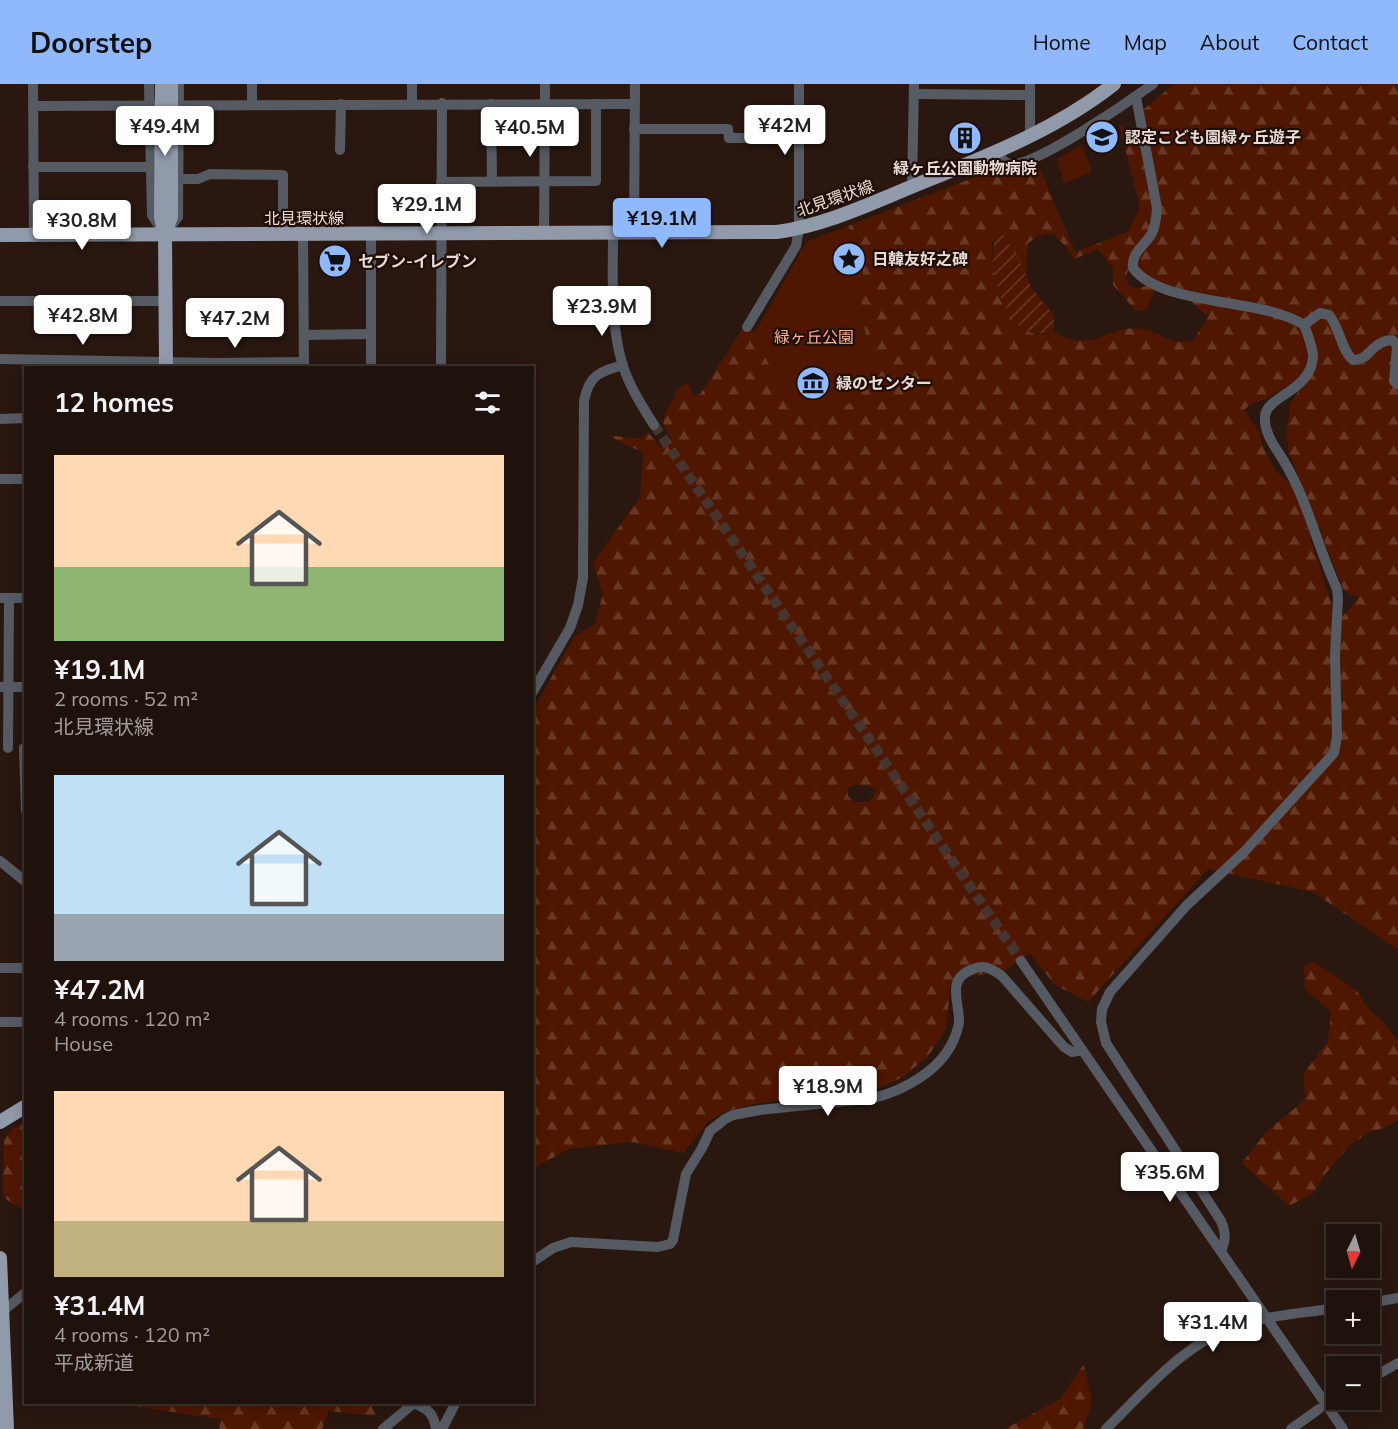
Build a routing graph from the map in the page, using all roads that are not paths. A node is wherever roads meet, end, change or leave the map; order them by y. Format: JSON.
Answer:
{"nodes":[{"id":1,"x":33,"y":84,"type":"edge"},
{"id":2,"x":149,"y":84,"type":"edge"},
{"id":3,"x":162,"y":84,"type":"edge"},
{"id":4,"x":171,"y":84,"type":"edge"},
{"id":5,"x":179,"y":84,"type":"edge"},
{"id":6,"x":252,"y":84,"type":"edge"},
{"id":7,"x":412,"y":84,"type":"edge"},
{"id":8,"x":545,"y":84,"type":"edge"},
{"id":9,"x":634,"y":84,"type":"edge"},
{"id":10,"x":799,"y":84,"type":"edge"},
{"id":11,"x":1114,"y":84,"type":"edge"},
{"id":12,"x":1154,"y":84,"type":"edge"},
{"id":13,"x":914,"y":89,"type":"edge"},
{"id":14,"x":1030,"y":90,"type":"edge"},
{"id":15,"x":1136,"y":97,"type":"junction"},
{"id":16,"x":412,"y":103,"type":"junction"},
{"id":17,"x":252,"y":104,"type":"junction"},
{"id":18,"x":341,"y":104,"type":"junction"},
{"id":19,"x":442,"y":104,"type":"junction"},
{"id":20,"x":491,"y":104,"type":"junction"},
{"id":21,"x":545,"y":104,"type":"junction"},
{"id":22,"x":596,"y":104,"type":"junction"},
{"id":23,"x":634,"y":104,"type":"junction"},
{"id":24,"x":149,"y":105,"type":"junction"},
{"id":25,"x":179,"y":105,"type":"junction"},
{"id":26,"x":33,"y":106,"type":"junction"},
{"id":27,"x":167,"y":122,"type":"junction"},
{"id":28,"x":634,"y":129,"type":"junction"},
{"id":29,"x":1030,"y":137,"type":"junction"},
{"id":30,"x":799,"y":138,"type":"junction"},
{"id":31,"x":340,"y":150,"type":"dead end"},
{"id":32,"x":996,"y":153,"type":"junction"},
{"id":33,"x":33,"y":167,"type":"junction"},
{"id":34,"x":151,"y":167,"type":"junction"},
{"id":35,"x":179,"y":179,"type":"junction"},
{"id":36,"x":492,"y":181,"type":"junction"},
{"id":37,"x":441,"y":182,"type":"junction"},
{"id":38,"x":544,"y":182,"type":"junction"},
{"id":39,"x":912,"y":186,"type":"junction"},
{"id":40,"x":799,"y":229,"type":"junction"},
{"id":41,"x":544,"y":233,"type":"junction"},
{"id":42,"x":613,"y":233,"type":"junction"},
{"id":43,"x":634,"y":233,"type":"junction"},
{"id":44,"x":283,"y":234,"type":"junction"},
{"id":45,"x":303,"y":234,"type":"junction"},
{"id":46,"x":371,"y":234,"type":"junction"},
{"id":47,"x":441,"y":234,"type":"junction"},
{"id":48,"x":0,"y":235,"type":"edge"},
{"id":49,"x":34,"y":235,"type":"junction"},
{"id":50,"x":165,"y":235,"type":"junction"},
{"id":51,"x":0,"y":301,"type":"edge"},
{"id":52,"x":165,"y":301,"type":"junction"},
{"id":53,"x":1304,"y":325,"type":"junction"},
{"id":54,"x":747,"y":327,"type":"dead end"},
{"id":55,"x":371,"y":334,"type":"junction"},
{"id":56,"x":304,"y":335,"type":"junction"},
{"id":57,"x":0,"y":359,"type":"edge"},
{"id":58,"x":166,"y":364,"type":"edge"},
{"id":59,"x":216,"y":365,"type":"edge"},
{"id":60,"x":259,"y":365,"type":"edge"},
{"id":61,"x":304,"y":365,"type":"edge"},
{"id":62,"x":623,"y":365,"type":"junction"},
{"id":63,"x":371,"y":366,"type":"edge"},
{"id":64,"x":441,"y":366,"type":"edge"},
{"id":65,"x":1398,"y":385,"type":"edge"},
{"id":66,"x":0,"y":418,"type":"edge"},
{"id":67,"x":24,"y":418,"type":"edge"},
{"id":68,"x":654,"y":426,"type":"tunnel mouth"},
{"id":69,"x":0,"y":479,"type":"edge"},
{"id":70,"x":24,"y":479,"type":"edge"},
{"id":71,"x":4,"y":598,"type":"edge"},
{"id":72,"x":24,"y":598,"type":"edge"},
{"id":73,"x":4,"y":687,"type":"edge"},
{"id":74,"x":24,"y":687,"type":"edge"},
{"id":75,"x":534,"y":690,"type":"edge"},
{"id":76,"x":4,"y":748,"type":"edge"},
{"id":77,"x":24,"y":748,"type":"edge"},
{"id":78,"x":0,"y":861,"type":"edge"},
{"id":79,"x":24,"y":880,"type":"edge"},
{"id":80,"x":1021,"y":961,"type":"tunnel mouth"},
{"id":81,"x":0,"y":968,"type":"edge"},
{"id":82,"x":24,"y":968,"type":"edge"},
{"id":83,"x":0,"y":1022,"type":"edge"},
{"id":84,"x":24,"y":1022,"type":"edge"},
{"id":85,"x":1082,"y":1050,"type":"junction"},
{"id":86,"x":24,"y":1107,"type":"edge"},
{"id":87,"x":0,"y":1122,"type":"edge"},
{"id":88,"x":1221,"y":1251,"type":"junction"},
{"id":89,"x":0,"y":1258,"type":"edge"},
{"id":90,"x":534,"y":1261,"type":"edge"},
{"id":91,"x":24,"y":1294,"type":"edge"},
{"id":92,"x":1398,"y":1298,"type":"edge"},
{"id":93,"x":1380,"y":1301,"type":"edge"},
{"id":94,"x":1326,"y":1309,"type":"edge"},
{"id":95,"x":3,"y":1311,"type":"junction"},
{"id":96,"x":1269,"y":1318,"type":"junction"},
{"id":97,"x":1398,"y":1362,"type":"edge"},
{"id":98,"x":1380,"y":1373,"type":"edge"},
{"id":99,"x":412,"y":1404,"type":"edge"},
{"id":100,"x":415,"y":1404,"type":"edge"},
{"id":101,"x":455,"y":1404,"type":"edge"},
{"id":102,"x":1319,"y":1409,"type":"dead end"},
{"id":103,"x":7,"y":1429,"type":"edge"},
{"id":104,"x":383,"y":1429,"type":"edge"},
{"id":105,"x":436,"y":1429,"type":"edge"},
{"id":106,"x":442,"y":1429,"type":"edge"},
{"id":107,"x":1106,"y":1429,"type":"edge"},
{"id":108,"x":1292,"y":1429,"type":"edge"},
{"id":109,"x":1343,"y":1429,"type":"edge"}],
"edges":[{"from":1,"to":26,"type":"street"},
{"from":2,"to":24,"type":"street"},
{"from":3,"to":27,"type":"main road"},
{"from":4,"to":27,"type":"main road"},
{"from":5,"to":25,"type":"street"},
{"from":6,"to":17,"type":"street"},
{"from":7,"to":16,"type":"street"},
{"from":8,"to":21,"type":"street"},
{"from":9,"to":23,"type":"street"},
{"from":10,"to":30,"type":"street"},
{"from":11,"to":29,"type":"main road","name":"北見環状線"},
{"from":12,"to":15,"type":"street"},
{"from":13,"to":14,"type":"street"},
{"from":13,"to":39,"type":"street"},
{"from":14,"to":29,"type":"street"},
{"from":15,"to":32,"type":"street"},
{"from":15,"to":53,"type":"street"},
{"from":16,"to":18,"type":"street"},
{"from":16,"to":19,"type":"street"},
{"from":17,"to":18,"type":"street"},
{"from":17,"to":25,"type":"street"},
{"from":18,"to":31,"type":"street"},
{"from":19,"to":20,"type":"street"},
{"from":19,"to":37,"type":"street"},
{"from":20,"to":21,"type":"street"},
{"from":20,"to":36,"type":"street"},
{"from":21,"to":22,"type":"street"},
{"from":21,"to":38,"type":"street"},
{"from":22,"to":23,"type":"street"},
{"from":22,"to":38,"type":"street"},
{"from":23,"to":28,"type":"street"},
{"from":24,"to":25,"type":"street"},
{"from":24,"to":26,"type":"street"},
{"from":24,"to":34,"type":"street"},
{"from":25,"to":35,"type":"street"},
{"from":26,"to":33,"type":"street"},
{"from":27,"to":50,"type":"main road"},
{"from":28,"to":30,"type":"street"},
{"from":28,"to":43,"type":"street"},
{"from":29,"to":32,"type":"main road","name":"北見環状線"},
{"from":30,"to":40,"type":"street"},
{"from":32,"to":39,"type":"main road","name":"北見環状線"},
{"from":33,"to":34,"type":"street"},
{"from":33,"to":49,"type":"street"},
{"from":34,"to":50,"type":"street"},
{"from":35,"to":44,"type":"street"},
{"from":35,"to":50,"type":"street"},
{"from":36,"to":37,"type":"street"},
{"from":36,"to":38,"type":"street"},
{"from":37,"to":47,"type":"street"},
{"from":38,"to":41,"type":"street"},
{"from":39,"to":40,"type":"main road","name":"北見環状線"},
{"from":40,"to":43,"type":"main road","name":"北見環状線"},
{"from":40,"to":54,"type":"street"},
{"from":41,"to":42,"type":"main road","name":"北見環状線"},
{"from":41,"to":47,"type":"main road","name":"北見環状線"},
{"from":42,"to":43,"type":"main road","name":"北見環状線"},
{"from":42,"to":62,"type":"street"},
{"from":44,"to":45,"type":"main road","name":"北見環状線"},
{"from":44,"to":50,"type":"main road","name":"北見環状線"},
{"from":45,"to":46,"type":"main road","name":"北見環状線"},
{"from":45,"to":56,"type":"street"},
{"from":46,"to":47,"type":"main road","name":"北見環状線"},
{"from":46,"to":55,"type":"street"},
{"from":47,"to":64,"type":"street"},
{"from":48,"to":49,"type":"main road","name":"北見環状線"},
{"from":49,"to":50,"type":"main road","name":"北見環状線"},
{"from":50,"to":52,"type":"main road"},
{"from":51,"to":52,"type":"street"},
{"from":52,"to":58,"type":"main road"},
{"from":53,"to":65,"type":"street"},
{"from":53,"to":88,"type":"street"},
{"from":55,"to":56,"type":"street"},
{"from":55,"to":63,"type":"street"},
{"from":56,"to":61,"type":"street"},
{"from":57,"to":58,"type":"street"},
{"from":58,"to":59,"type":"street"},
{"from":59,"to":60,"type":"street"},
{"from":60,"to":61,"type":"street"},
{"from":62,"to":68,"type":"street"},
{"from":62,"to":75,"type":"street"},
{"from":66,"to":67,"type":"street"},
{"from":69,"to":70,"type":"street"},
{"from":71,"to":72,"type":"street"},
{"from":71,"to":73,"type":"street"},
{"from":73,"to":74,"type":"street"},
{"from":73,"to":76,"type":"street"},
{"from":76,"to":77,"type":"street"},
{"from":78,"to":79,"type":"street"},
{"from":80,"to":85,"type":"street"},
{"from":81,"to":82,"type":"street"},
{"from":83,"to":84,"type":"street"},
{"from":85,"to":88,"type":"street"},
{"from":85,"to":90,"type":"street"},
{"from":86,"to":87,"type":"main road"},
{"from":88,"to":96,"type":"street"},
{"from":89,"to":95,"type":"main road"},
{"from":91,"to":95,"type":"street"},
{"from":92,"to":93,"type":"street"},
{"from":94,"to":96,"type":"street"},
{"from":95,"to":103,"type":"main road"},
{"from":96,"to":107,"type":"street"},
{"from":96,"to":109,"type":"street"},
{"from":97,"to":98,"type":"street"},
{"from":99,"to":104,"type":"street"},
{"from":100,"to":105,"type":"street"},
{"from":101,"to":106,"type":"street"},
{"from":102,"to":108,"type":"street"}]}
